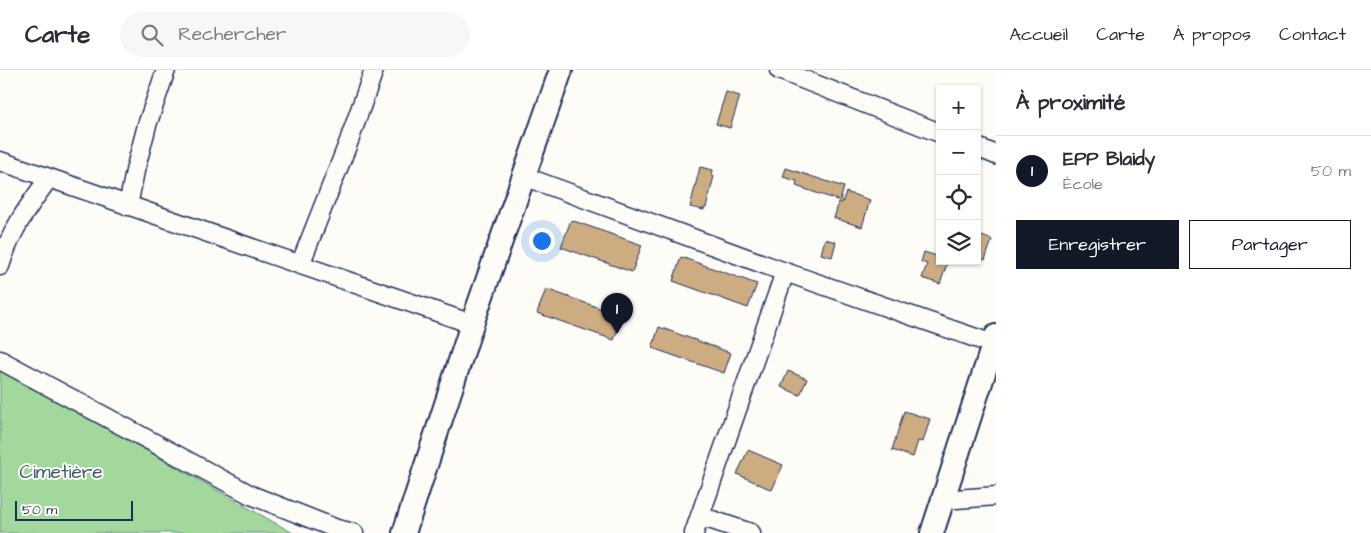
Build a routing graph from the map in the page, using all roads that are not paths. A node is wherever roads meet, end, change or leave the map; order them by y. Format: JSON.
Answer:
{"nodes":[{"id":1,"x":166,"y":70,"type":"edge"},
{"id":2,"x":374,"y":70,"type":"edge"},
{"id":3,"x":561,"y":70,"type":"edge"},
{"id":4,"x":779,"y":70,"type":"edge"},
{"id":5,"x":936,"y":131,"type":"edge"},
{"id":6,"x":981,"y":149,"type":"edge"},
{"id":7,"x":996,"y":155,"type":"edge"},
{"id":8,"x":0,"y":161,"type":"edge"},
{"id":9,"x":522,"y":176,"type":"junction"},
{"id":10,"x":49,"y":178,"type":"junction"},
{"id":11,"x":128,"y":206,"type":"junction"},
{"id":12,"x":300,"y":265,"type":"junction"},
{"id":13,"x":0,"y":266,"type":"edge"},
{"id":14,"x":785,"y":272,"type":"junction"},
{"id":15,"x":472,"y":324,"type":"junction"},
{"id":16,"x":995,"y":340,"type":"edge"},
{"id":17,"x":0,"y":360,"type":"edge"},
{"id":18,"x":996,"y":496,"type":"edge"},
{"id":19,"x":944,"y":500,"type":"junction"},
{"id":20,"x":700,"y":516,"type":"junction"},
{"id":21,"x":354,"y":533,"type":"edge"},
{"id":22,"x":404,"y":533,"type":"edge"},
{"id":23,"x":694,"y":533,"type":"edge"},
{"id":24,"x":751,"y":533,"type":"edge"},
{"id":25,"x":932,"y":533,"type":"edge"}],
"edges":[{"from":1,"to":11,"type":"street"},
{"from":2,"to":12,"type":"street"},
{"from":3,"to":9,"type":"street"},
{"from":4,"to":5,"type":"street"},
{"from":6,"to":7,"type":"street"},
{"from":8,"to":10,"type":"street"},
{"from":9,"to":14,"type":"street"},
{"from":9,"to":15,"type":"street"},
{"from":10,"to":11,"type":"street"},
{"from":10,"to":13,"type":"street"},
{"from":11,"to":12,"type":"street"},
{"from":12,"to":15,"type":"street"},
{"from":14,"to":16,"type":"street"},
{"from":14,"to":20,"type":"street"},
{"from":15,"to":22,"type":"street"},
{"from":16,"to":19,"type":"street"},
{"from":17,"to":21,"type":"street"},
{"from":18,"to":19,"type":"street"},
{"from":19,"to":25,"type":"street"},
{"from":20,"to":23,"type":"street"},
{"from":20,"to":24,"type":"street"}]}
